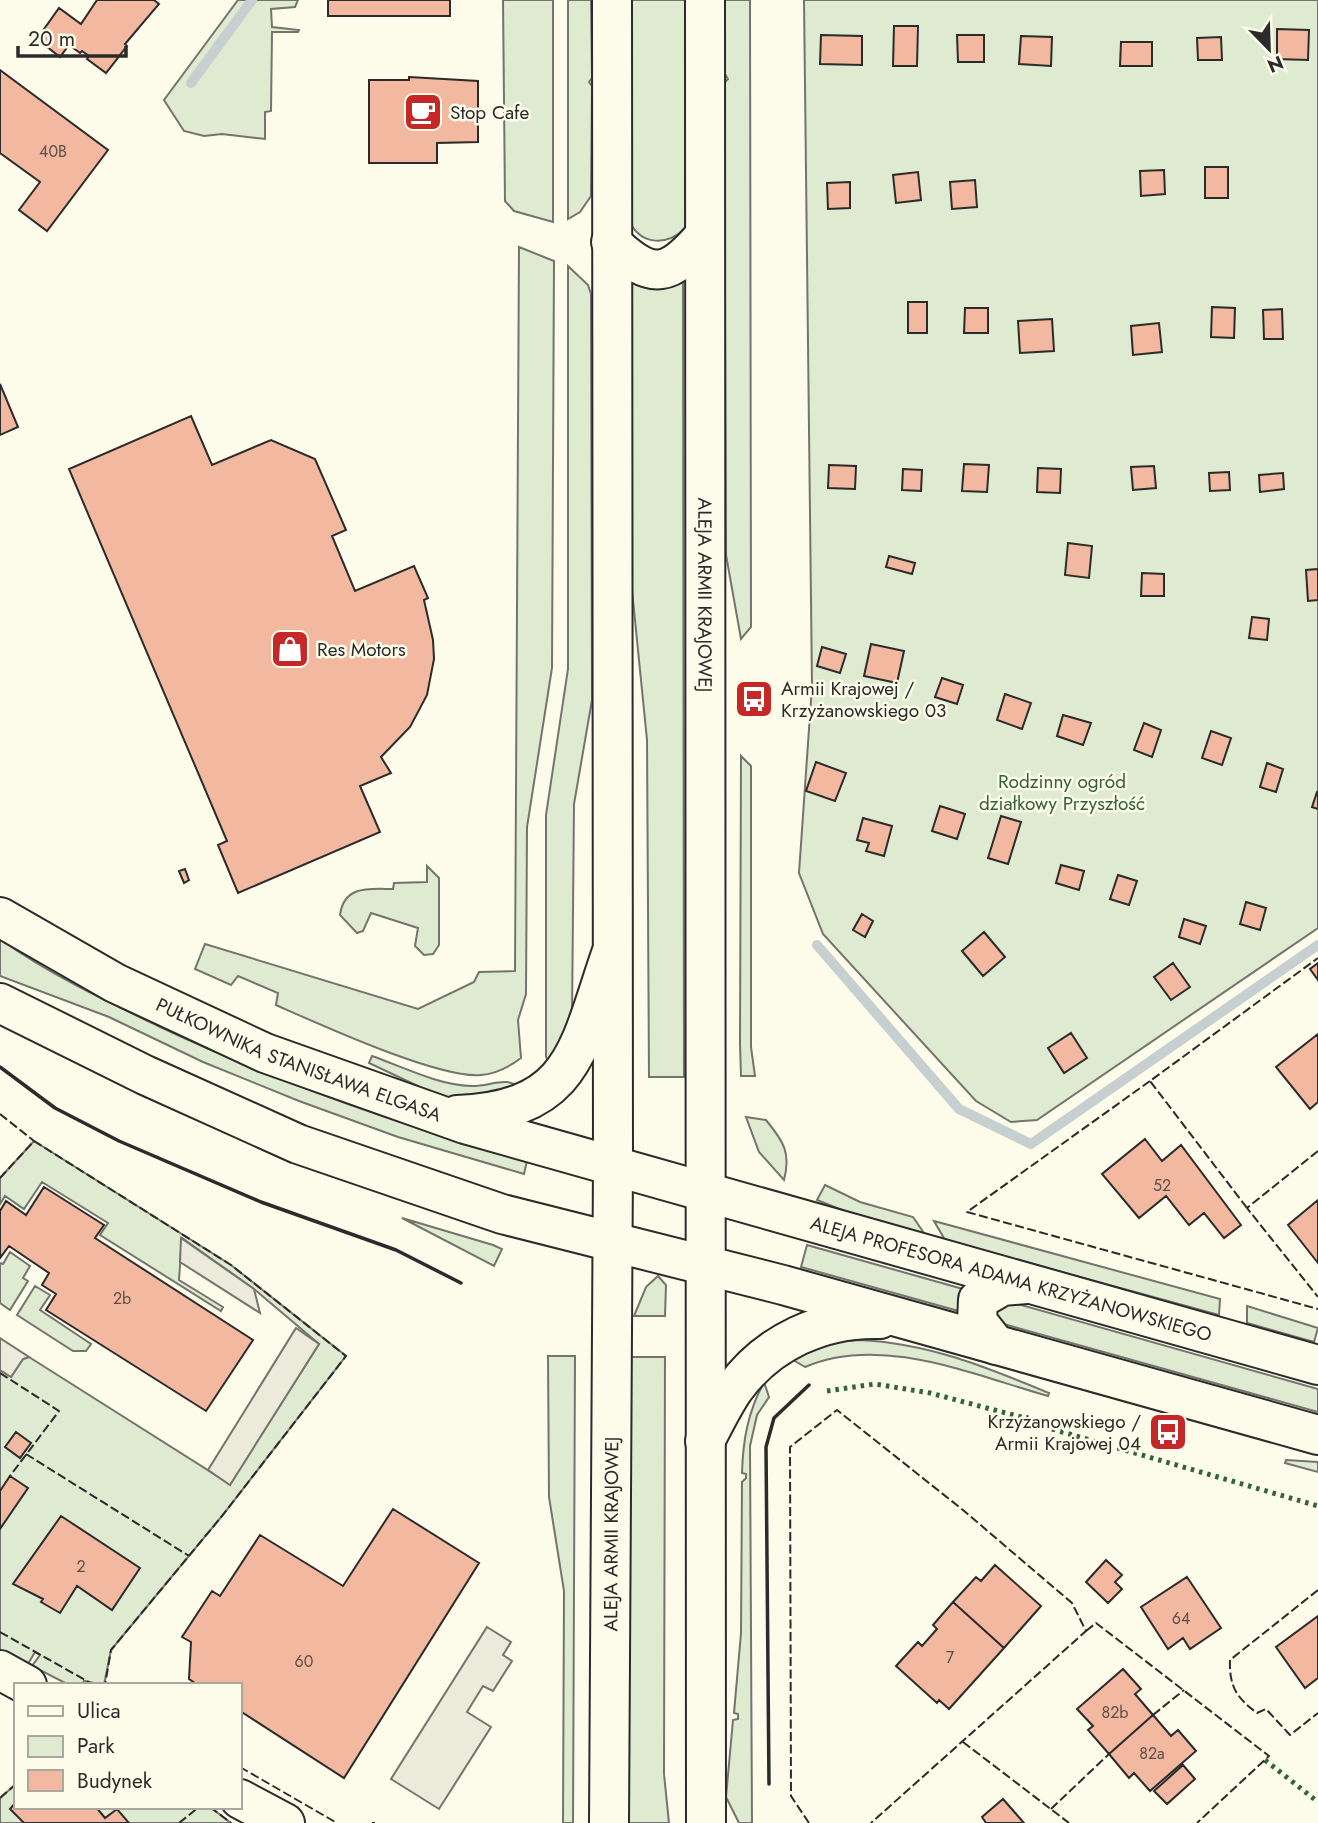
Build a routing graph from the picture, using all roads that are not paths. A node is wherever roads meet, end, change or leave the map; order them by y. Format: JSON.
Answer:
{"nodes":[{"id":1,"x":612,"y":0,"type":"edge"},
{"id":2,"x":705,"y":0,"type":"edge"},
{"id":3,"x":705,"y":235,"type":"junction"},
{"id":4,"x":611,"y":243,"type":"junction"},
{"id":5,"x":0,"y":917,"type":"edge"},
{"id":6,"x":612,"y":952,"type":"junction"},
{"id":7,"x":0,"y":1003,"type":"edge"},
{"id":8,"x":441,"y":1115,"type":"junction"},
{"id":9,"x":613,"y":1166,"type":"junction"},
{"id":10,"x":705,"y":1190,"type":"junction"},
{"id":11,"x":612,"y":1244,"type":"junction"},
{"id":12,"x":706,"y":1266,"type":"junction"},
{"id":13,"x":1026,"y":1284,"type":"junction"},
{"id":14,"x":910,"y":1320,"type":"junction"},
{"id":15,"x":996,"y":1345,"type":"junction"},
{"id":16,"x":1318,"y":1366,"type":"edge"},
{"id":17,"x":1318,"y":1435,"type":"edge"},
{"id":18,"x":705,"y":1441,"type":"junction"},
{"id":19,"x":0,"y":1670,"type":"edge"},
{"id":20,"x":23,"y":1683,"type":"edge"},
{"id":21,"x":242,"y":1799,"type":"edge"},
{"id":22,"x":285,"y":1823,"type":"edge"},
{"id":23,"x":608,"y":1823,"type":"edge"},
{"id":24,"x":706,"y":1823,"type":"edge"}],
"edges":[{"from":1,"to":4,"type":"main road","name":"ALEJA ARMII KRAJOWEJ"},
{"from":2,"to":3,"type":"main road","name":"ALEJA ARMII KRAJOWEJ"},
{"from":3,"to":4,"type":"main road"},
{"from":3,"to":10,"type":"main road","name":"ALEJA ARMII KRAJOWEJ"},
{"from":4,"to":6,"type":"main road","name":"ALEJA ARMII KRAJOWEJ"},
{"from":5,"to":8,"type":"main road","name":"PUŁKOWNIKA STANISŁAWA ELGASA"},
{"from":6,"to":8,"type":"main road"},
{"from":6,"to":9,"type":"main road","name":"ALEJA ARMII KRAJOWEJ"},
{"from":7,"to":11,"type":"main road"},
{"from":8,"to":9,"type":"main road","name":"PUŁKOWNIKA STANISŁAWA ELGASA"},
{"from":9,"to":10,"type":"main road"},
{"from":9,"to":11,"type":"main road","name":"ALEJA ARMII KRAJOWEJ"},
{"from":10,"to":12,"type":"main road","name":"ALEJA ARMII KRAJOWEJ"},
{"from":10,"to":13,"type":"main road","name":"ALEJA PROFESORA ADAMA KRZYŻANOWSKIEGO"},
{"from":11,"to":12,"type":"main road"},
{"from":11,"to":23,"type":"main road","name":"ALEJA ARMII KRAJOWEJ"},
{"from":12,"to":14,"type":"main road"},
{"from":12,"to":18,"type":"main road","name":"ALEJA ARMII KRAJOWEJ"},
{"from":13,"to":15,"type":"main road"},
{"from":13,"to":16,"type":"main road","name":"ALEJA PROFESORA ADAMA KRZYŻANOWSKIEGO"},
{"from":14,"to":15,"type":"main road"},
{"from":14,"to":18,"type":"main road"},
{"from":15,"to":17,"type":"main road"},
{"from":18,"to":24,"type":"main road","name":"ALEJA ARMII KRAJOWEJ"},
{"from":19,"to":20,"type":"main road"},
{"from":21,"to":22,"type":"main road"}]}
